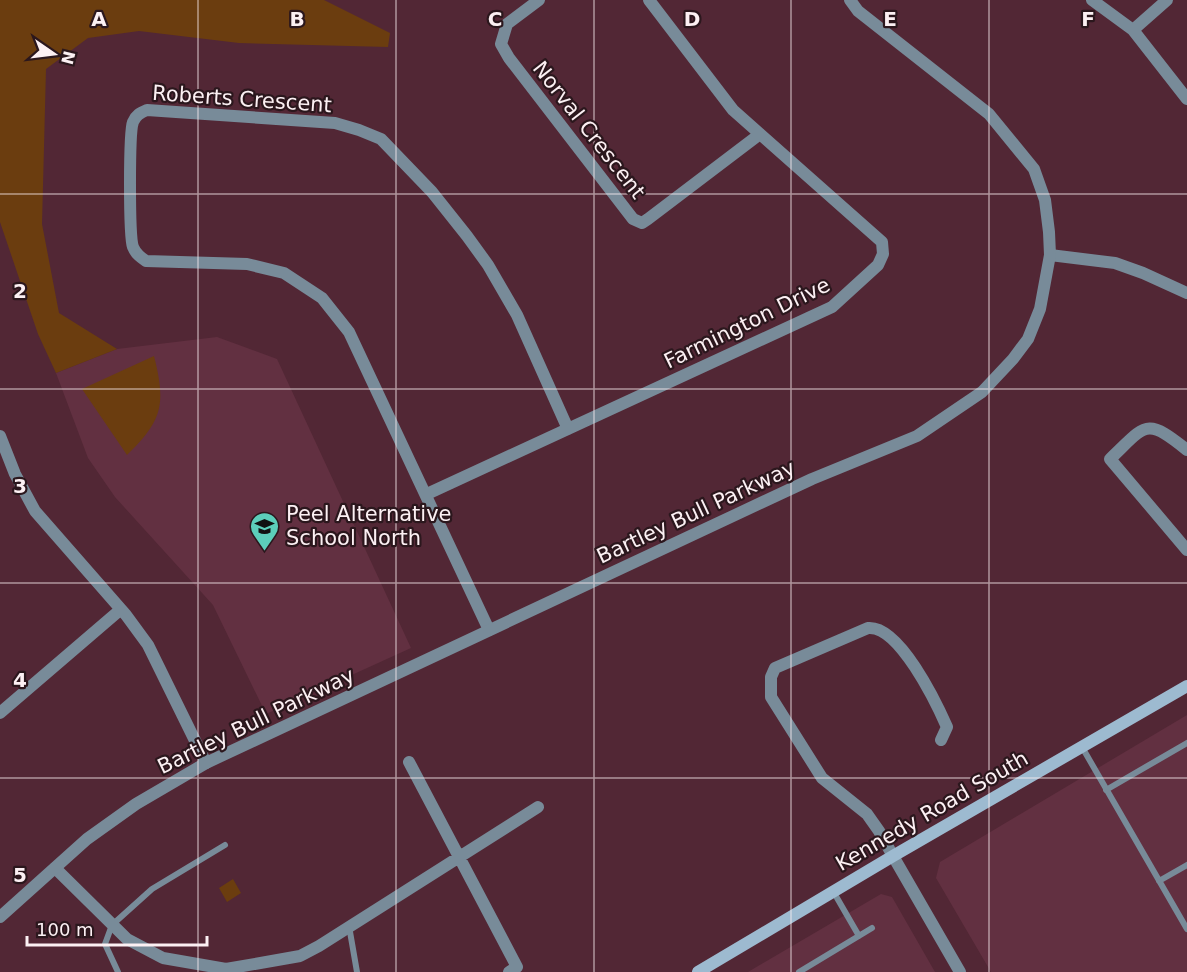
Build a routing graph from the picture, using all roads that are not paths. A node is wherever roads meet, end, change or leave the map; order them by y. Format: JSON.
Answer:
{"nodes":[{"id":1,"x":539,"y":0,"type":"edge"},
{"id":2,"x":649,"y":0,"type":"edge"},
{"id":3,"x":850,"y":0,"type":"edge"},
{"id":4,"x":1092,"y":0,"type":"edge"},
{"id":5,"x":1167,"y":0,"type":"edge"},
{"id":6,"x":1132,"y":30,"type":"junction"},
{"id":7,"x":1187,"y":99,"type":"edge"},
{"id":8,"x":760,"y":134,"type":"junction"},
{"id":9,"x":1050,"y":255,"type":"junction"},
{"id":10,"x":1187,"y":293,"type":"edge"},
{"id":11,"x":568,"y":429,"type":"junction"},
{"id":12,"x":0,"y":436,"type":"edge"},
{"id":13,"x":1187,"y":450,"type":"edge"},
{"id":14,"x":427,"y":494,"type":"junction"},
{"id":15,"x":1187,"y":549,"type":"edge"},
{"id":16,"x":120,"y":610,"type":"junction"},
{"id":17,"x":489,"y":630,"type":"junction"},
{"id":18,"x":1187,"y":686,"type":"edge"},
{"id":19,"x":0,"y":713,"type":"edge"},
{"id":20,"x":941,"y":740,"type":"dead end"},
{"id":21,"x":1187,"y":743,"type":"edge"},
{"id":22,"x":1082,"y":747,"type":"junction"},
{"id":23,"x":409,"y":762,"type":"dead end"},
{"id":24,"x":206,"y":763,"type":"junction"},
{"id":25,"x":1106,"y":790,"type":"junction"},
{"id":26,"x":538,"y":807,"type":"dead end"},
{"id":27,"x":225,"y":845,"type":"dead end"},
{"id":28,"x":892,"y":856,"type":"junction"},
{"id":29,"x":460,"y":857,"type":"junction"},
{"id":30,"x":1187,"y":865,"type":"edge"},
{"id":31,"x":55,"y":868,"type":"junction"},
{"id":32,"x":1159,"y":881,"type":"junction"},
{"id":33,"x":833,"y":891,"type":"junction"},
{"id":34,"x":0,"y":917,"type":"edge"},
{"id":35,"x":112,"y":925,"type":"junction"},
{"id":36,"x":349,"y":926,"type":"junction"},
{"id":37,"x":872,"y":928,"type":"dead end"},
{"id":38,"x":1187,"y":929,"type":"edge"},
{"id":39,"x":859,"y":936,"type":"junction"},
{"id":40,"x":226,"y":971,"type":"edge"},
{"id":41,"x":118,"y":972,"type":"edge"},
{"id":42,"x":357,"y":972,"type":"edge"},
{"id":43,"x":509,"y":972,"type":"edge"},
{"id":44,"x":698,"y":972,"type":"edge"},
{"id":45,"x":799,"y":972,"type":"edge"},
{"id":46,"x":960,"y":972,"type":"edge"}],
"edges":[{"from":1,"to":8,"type":"street","name":"Norval Crescent"},
{"from":2,"to":8,"type":"street","name":"Farmington Drive"},
{"from":3,"to":9,"type":"street","name":"Bartley Bull Parkway"},
{"from":4,"to":6,"type":"street"},
{"from":5,"to":6,"type":"street"},
{"from":6,"to":7,"type":"street"},
{"from":8,"to":11,"type":"street","name":"Farmington Drive"},
{"from":9,"to":10,"type":"street"},
{"from":9,"to":17,"type":"street","name":"Bartley Bull Parkway"},
{"from":11,"to":14,"type":"street","name":"Farmington Drive"},
{"from":11,"to":14,"type":"street","name":"Roberts Crescent"},
{"from":12,"to":16,"type":"street"},
{"from":13,"to":15,"type":"street"},
{"from":14,"to":17,"type":"street","name":"Roberts Crescent"},
{"from":16,"to":19,"type":"street"},
{"from":16,"to":24,"type":"street"},
{"from":17,"to":24,"type":"street","name":"Bartley Bull Parkway"},
{"from":18,"to":22,"type":"main road","name":"Kennedy Road South"},
{"from":20,"to":28,"type":"street"},
{"from":21,"to":25,"type":"lane"},
{"from":22,"to":25,"type":"lane"},
{"from":22,"to":28,"type":"main road","name":"Kennedy Road South"},
{"from":23,"to":29,"type":"street"},
{"from":24,"to":31,"type":"street","name":"Bartley Bull Parkway"},
{"from":25,"to":32,"type":"lane"},
{"from":26,"to":29,"type":"street"},
{"from":27,"to":35,"type":"lane"},
{"from":28,"to":33,"type":"main road","name":"Kennedy Road South"},
{"from":28,"to":46,"type":"street"},
{"from":29,"to":36,"type":"street"},
{"from":29,"to":43,"type":"street"},
{"from":30,"to":32,"type":"lane"},
{"from":31,"to":34,"type":"street","name":"Bartley Bull Parkway"},
{"from":31,"to":35,"type":"street"},
{"from":32,"to":38,"type":"lane"},
{"from":33,"to":39,"type":"lane"},
{"from":33,"to":44,"type":"main road","name":"Kennedy Road South"},
{"from":35,"to":40,"type":"street"},
{"from":35,"to":41,"type":"lane"},
{"from":36,"to":40,"type":"street"},
{"from":36,"to":42,"type":"lane"},
{"from":37,"to":39,"type":"lane"},
{"from":39,"to":45,"type":"lane"}]}
